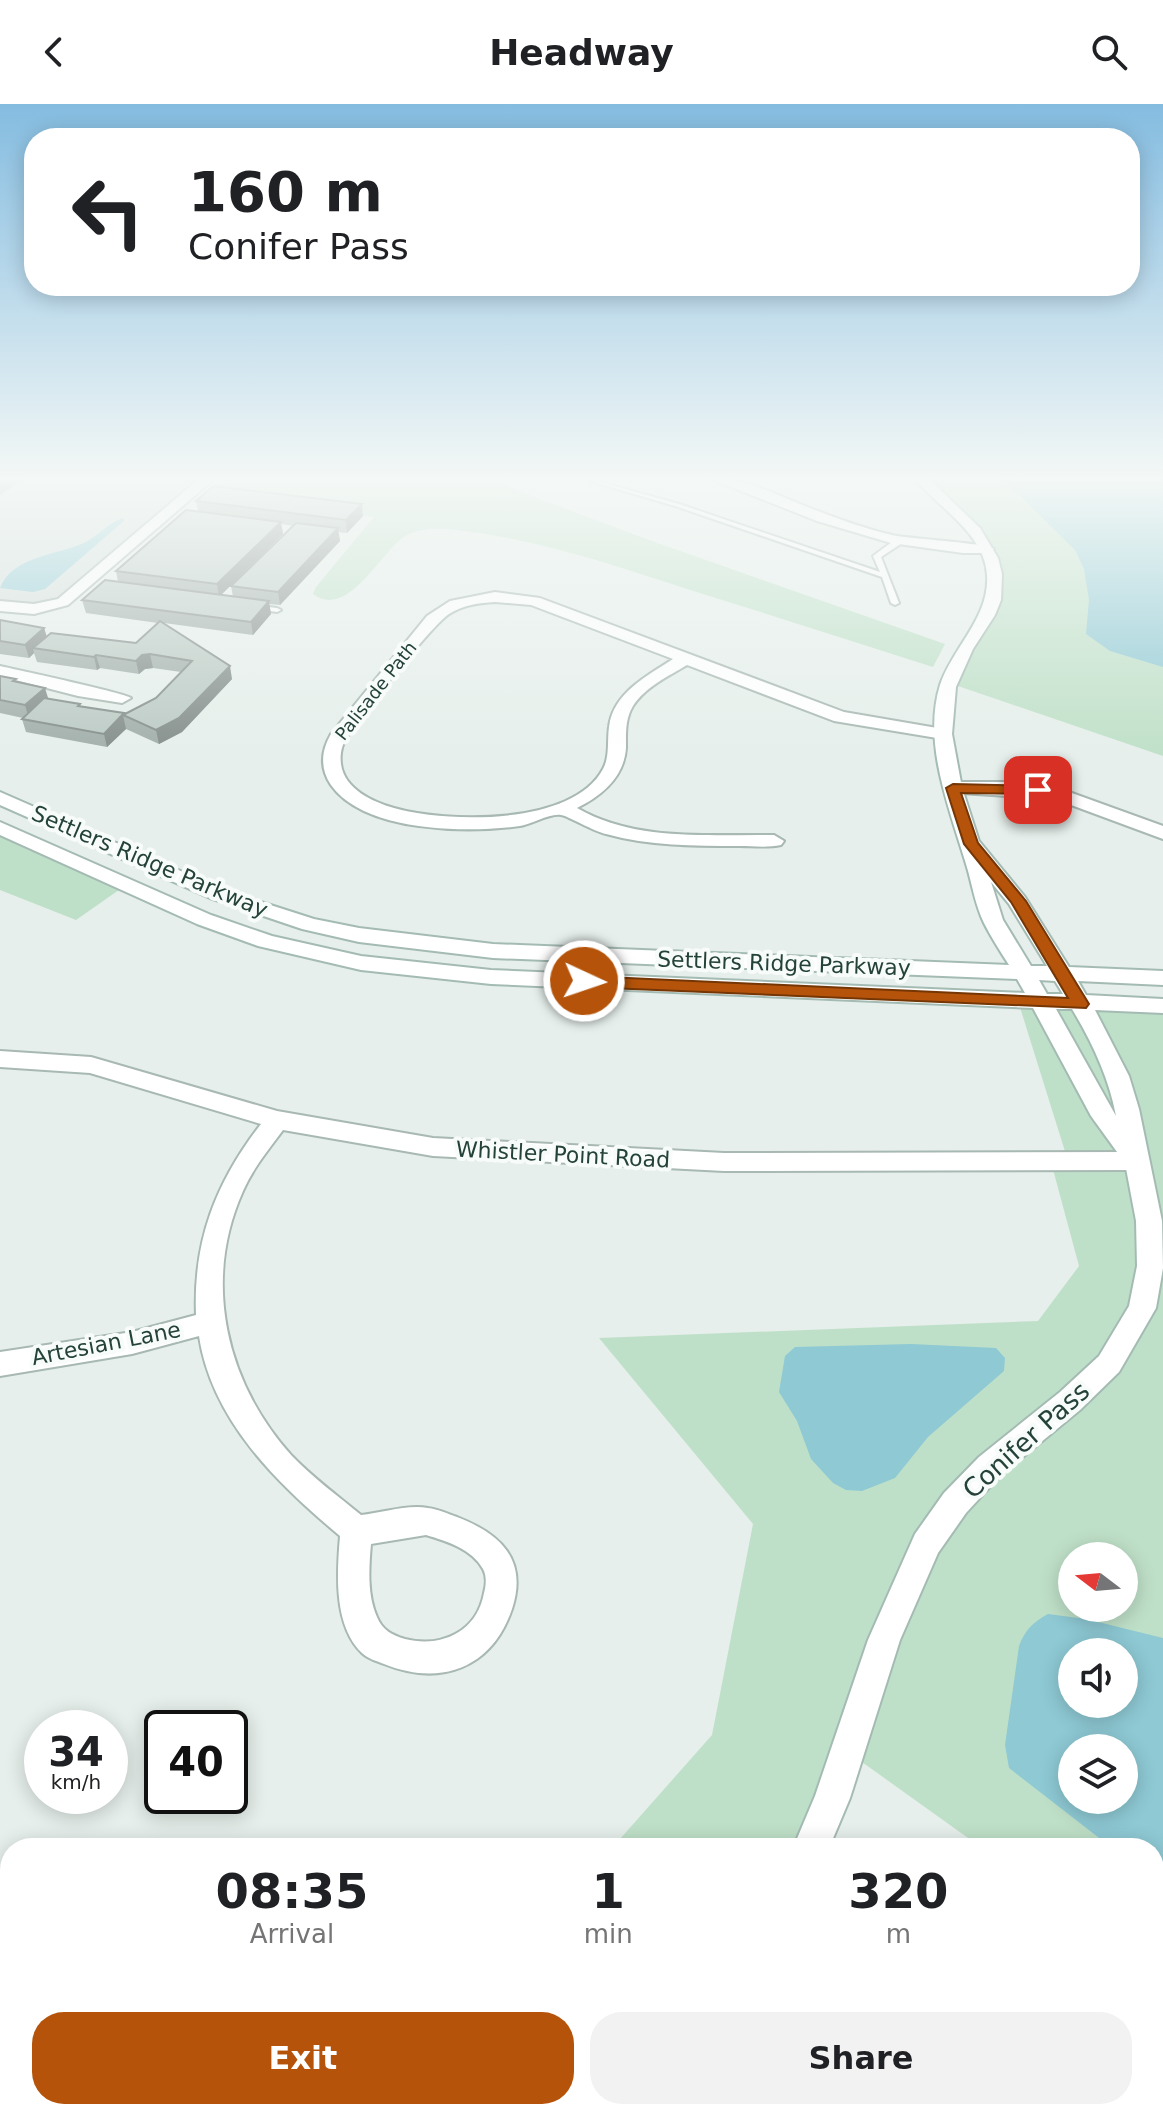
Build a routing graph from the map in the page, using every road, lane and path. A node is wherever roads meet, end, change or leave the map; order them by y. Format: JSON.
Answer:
{"nodes":[{"id":1,"x":107,"y":573,"type":"edge"},
{"id":2,"x":876,"y":573,"type":"edge"},
{"id":3,"x":884,"y":573,"type":"edge"},
{"id":4,"x":995,"y":573,"type":"edge"},
{"id":5,"x":885,"y":576,"type":"junction"},
{"id":6,"x":895,"y":603,"type":"dead end"},
{"id":7,"x":0,"y":606,"type":"edge"},
{"id":8,"x":249,"y":606,"type":"edge"},
{"id":9,"x":277,"y":610,"type":"dead end"},
{"id":10,"x":685,"y":659,"type":"junction"},
{"id":11,"x":0,"y":671,"type":"edge"},
{"id":12,"x":122,"y":698,"type":"dead end"},
{"id":13,"x":943,"y":734,"type":"junction"},
{"id":14,"x":953,"y":788,"type":"junction"},
{"id":15,"x":0,"y":798,"type":"edge"},
{"id":16,"x":562,"y":807,"type":"junction"},
{"id":17,"x":0,"y":828,"type":"edge"},
{"id":18,"x":1163,"y":833,"type":"edge"},
{"id":19,"x":774,"y":841,"type":"dead end"},
{"id":20,"x":971,"y":844,"type":"junction"},
{"id":21,"x":1024,"y":973,"type":"junction"},
{"id":22,"x":1060,"y":975,"type":"junction"},
{"id":23,"x":1163,"y":978,"type":"edge"},
{"id":24,"x":1041,"y":1002,"type":"junction"},
{"id":25,"x":1080,"y":1004,"type":"junction"},
{"id":26,"x":1163,"y":1006,"type":"edge"},
{"id":27,"x":0,"y":1059,"type":"edge"},
{"id":28,"x":277,"y":1120,"type":"junction"},
{"id":29,"x":1136,"y":1161,"type":"junction"},
{"id":30,"x":211,"y":1322,"type":"junction"},
{"id":31,"x":0,"y":1364,"type":"edge"},
{"id":32,"x":356,"y":1530,"type":"junction"},
{"id":33,"x":815,"y":1838,"type":"edge"}],
"edges":[{"from":1,"to":7,"type":"street"},
{"from":2,"to":5,"type":"lane"},
{"from":3,"to":5,"type":"lane"},
{"from":4,"to":13,"type":"street","name":"Conifer Pass"},
{"from":5,"to":6,"type":"lane"},
{"from":8,"to":9,"type":"lane"},
{"from":10,"to":13,"type":"street","name":"Palisade Path"},
{"from":10,"to":16,"type":"street","name":"Palisade Path"},
{"from":10,"to":16,"type":"street","name":"Palisade Path"},
{"from":11,"to":12,"type":"street"},
{"from":13,"to":14,"type":"street","name":"Conifer Pass"},
{"from":14,"to":18,"type":"street"},
{"from":14,"to":20,"type":"street","name":"Conifer Pass"},
{"from":15,"to":21,"type":"street","name":"Settlers Ridge Parkway"},
{"from":16,"to":19,"type":"street"},
{"from":17,"to":24,"type":"street","name":"Settlers Ridge Parkway"},
{"from":20,"to":21,"type":"street","name":"Conifer Pass"},
{"from":20,"to":22,"type":"street","name":"Conifer Pass"},
{"from":21,"to":22,"type":"street","name":"Settlers Ridge Parkway"},
{"from":21,"to":24,"type":"street","name":"Conifer Pass"},
{"from":22,"to":23,"type":"street","name":"Settlers Ridge Parkway"},
{"from":22,"to":25,"type":"street","name":"Conifer Pass"},
{"from":24,"to":25,"type":"street","name":"Settlers Ridge Parkway"},
{"from":24,"to":29,"type":"street","name":"Conifer Pass"},
{"from":25,"to":26,"type":"street","name":"Settlers Ridge Parkway"},
{"from":25,"to":29,"type":"street","name":"Conifer Pass"},
{"from":27,"to":28,"type":"street","name":"Whistler Point Road"},
{"from":28,"to":29,"type":"street","name":"Whistler Point Road"},
{"from":28,"to":30,"type":"street"},
{"from":29,"to":33,"type":"street","name":"Conifer Pass"},
{"from":30,"to":31,"type":"street","name":"Artesian Lane"},
{"from":30,"to":32,"type":"street"},
{"from":32,"to":32,"type":"street"}]}
